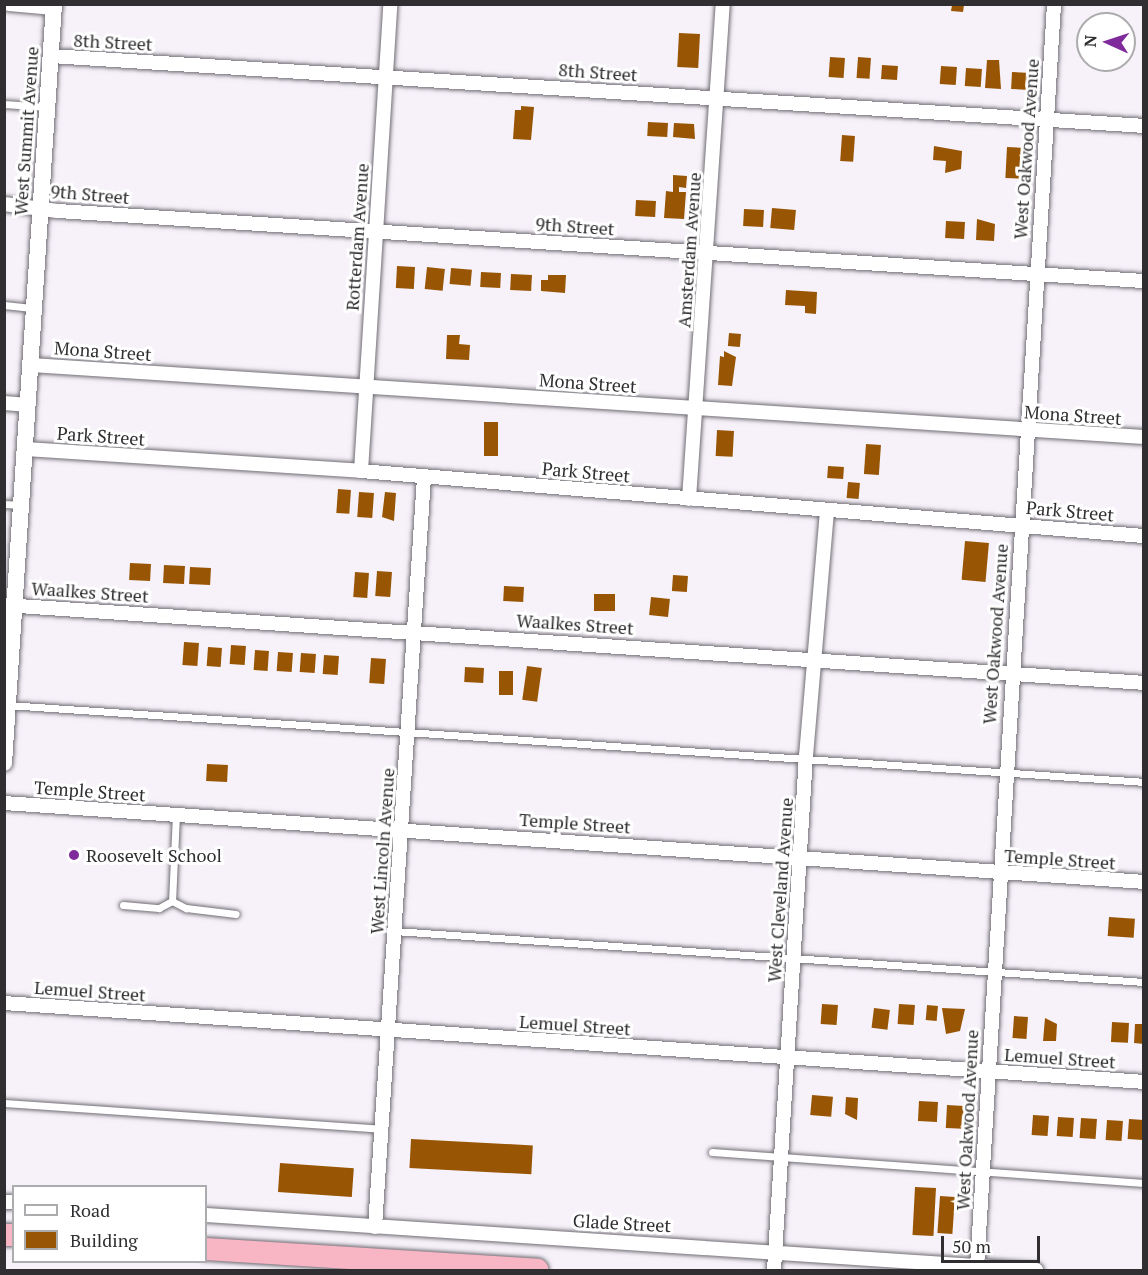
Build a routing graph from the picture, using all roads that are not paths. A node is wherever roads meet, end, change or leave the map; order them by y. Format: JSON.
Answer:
{"nodes":[{"id":1,"x":9,"y":4,"type":"edge"},
{"id":2,"x":390,"y":4,"type":"edge"},
{"id":3,"x":723,"y":4,"type":"edge"},
{"id":4,"x":1054,"y":4,"type":"edge"},
{"id":5,"x":54,"y":6,"type":"edge"},
{"id":6,"x":51,"y":56,"type":"junction"},
{"id":7,"x":385,"y":76,"type":"junction"},
{"id":8,"x":717,"y":98,"type":"junction"},
{"id":9,"x":4,"y":104,"type":"edge"},
{"id":10,"x":47,"y":107,"type":"junction"},
{"id":11,"x":1046,"y":119,"type":"junction"},
{"id":12,"x":1143,"y":126,"type":"edge"},
{"id":13,"x":4,"y":204,"type":"edge"},
{"id":14,"x":41,"y":208,"type":"junction"},
{"id":15,"x":375,"y":231,"type":"junction"},
{"id":16,"x":707,"y":252,"type":"junction"},
{"id":17,"x":1035,"y":274,"type":"junction"},
{"id":18,"x":1143,"y":281,"type":"edge"},
{"id":19,"x":4,"y":305,"type":"edge"},
{"id":20,"x":35,"y":308,"type":"junction"},
{"id":21,"x":31,"y":365,"type":"junction"},
{"id":22,"x":366,"y":387,"type":"junction"},
{"id":23,"x":4,"y":403,"type":"edge"},
{"id":24,"x":28,"y":405,"type":"junction"},
{"id":25,"x":696,"y":408,"type":"junction"},
{"id":26,"x":1027,"y":430,"type":"junction"},
{"id":27,"x":1143,"y":437,"type":"edge"},
{"id":28,"x":25,"y":449,"type":"junction"},
{"id":29,"x":360,"y":471,"type":"junction"},
{"id":30,"x":424,"y":477,"type":"junction"},
{"id":31,"x":689,"y":498,"type":"junction"},
{"id":32,"x":13,"y":505,"type":"edge"},
{"id":33,"x":827,"y":511,"type":"junction"},
{"id":34,"x":1020,"y":525,"type":"junction"},
{"id":35,"x":1143,"y":536,"type":"edge"},
{"id":36,"x":10,"y":605,"type":"edge"},
{"id":37,"x":414,"y":631,"type":"junction"},
{"id":38,"x":814,"y":658,"type":"junction"},
{"id":39,"x":1010,"y":674,"type":"junction"},
{"id":40,"x":1143,"y":682,"type":"edge"},
{"id":41,"x":7,"y":705,"type":"edge"},
{"id":42,"x":408,"y":730,"type":"junction"},
{"id":43,"x":806,"y":756,"type":"junction"},
{"id":44,"x":4,"y":763,"type":"edge"},
{"id":45,"x":1005,"y":772,"type":"junction"},
{"id":46,"x":1143,"y":782,"type":"edge"},
{"id":47,"x":4,"y":803,"type":"edge"},
{"id":48,"x":176,"y":814,"type":"junction"},
{"id":49,"x":401,"y":829,"type":"junction"},
{"id":50,"x":800,"y":858,"type":"junction"},
{"id":51,"x":999,"y":872,"type":"junction"},
{"id":52,"x":1143,"y":882,"type":"edge"},
{"id":53,"x":172,"y":901,"type":"junction"},
{"id":54,"x":123,"y":905,"type":"dead end"},
{"id":55,"x":236,"y":914,"type":"dead end"},
{"id":56,"x":394,"y":931,"type":"junction"},
{"id":57,"x":794,"y":958,"type":"junction"},
{"id":58,"x":993,"y":971,"type":"junction"},
{"id":59,"x":1143,"y":982,"type":"edge"},
{"id":60,"x":4,"y":1003,"type":"edge"},
{"id":61,"x":388,"y":1030,"type":"junction"},
{"id":62,"x":787,"y":1057,"type":"junction"},
{"id":63,"x":987,"y":1071,"type":"junction"},
{"id":64,"x":1143,"y":1082,"type":"edge"},
{"id":65,"x":4,"y":1103,"type":"edge"},
{"id":66,"x":381,"y":1129,"type":"junction"},
{"id":67,"x":712,"y":1152,"type":"dead end"},
{"id":68,"x":783,"y":1156,"type":"junction"},
{"id":69,"x":981,"y":1172,"type":"junction"},
{"id":70,"x":1143,"y":1183,"type":"edge"},
{"id":71,"x":207,"y":1215,"type":"edge"},
{"id":72,"x":375,"y":1227,"type":"junction"},
{"id":73,"x":207,"y":1249,"type":"edge"},
{"id":74,"x":775,"y":1250,"type":"junction"},
{"id":75,"x":245,"y":1252,"type":"junction"},
{"id":76,"x":977,"y":1267,"type":"junction"},
{"id":77,"x":269,"y":1270,"type":"edge"},
{"id":78,"x":537,"y":1270,"type":"edge"},
{"id":79,"x":774,"y":1270,"type":"edge"},
{"id":80,"x":1036,"y":1270,"type":"edge"}],
"edges":[{"from":1,"to":5,"type":"street"},
{"from":2,"to":7,"type":"street","name":"Rotterdam Avenue"},
{"from":3,"to":8,"type":"street","name":"Amsterdam Avenue"},
{"from":4,"to":11,"type":"street","name":"West Oakwood Avenue"},
{"from":5,"to":6,"type":"street","name":"West Summit Avenue"},
{"from":6,"to":7,"type":"street","name":"8th Street"},
{"from":6,"to":10,"type":"street","name":"West Summit Avenue"},
{"from":7,"to":8,"type":"street","name":"8th Street"},
{"from":7,"to":15,"type":"street","name":"Rotterdam Avenue"},
{"from":8,"to":11,"type":"street","name":"8th Street"},
{"from":8,"to":16,"type":"street","name":"Amsterdam Avenue"},
{"from":9,"to":10,"type":"lane"},
{"from":10,"to":14,"type":"street","name":"West Summit Avenue"},
{"from":11,"to":12,"type":"street","name":"8th Street"},
{"from":11,"to":17,"type":"street","name":"West Oakwood Avenue"},
{"from":13,"to":14,"type":"street","name":"9th Street"},
{"from":14,"to":15,"type":"street","name":"9th Street"},
{"from":14,"to":20,"type":"street","name":"West Summit Avenue"},
{"from":15,"to":16,"type":"street","name":"9th Street"},
{"from":15,"to":22,"type":"street","name":"Rotterdam Avenue"},
{"from":16,"to":17,"type":"street","name":"9th Street"},
{"from":16,"to":25,"type":"street","name":"Amsterdam Avenue"},
{"from":17,"to":18,"type":"street","name":"9th Street"},
{"from":17,"to":26,"type":"street","name":"West Oakwood Avenue"},
{"from":19,"to":20,"type":"lane"},
{"from":20,"to":21,"type":"street","name":"West Summit Avenue"},
{"from":21,"to":22,"type":"street","name":"Mona Street"},
{"from":21,"to":24,"type":"street","name":"West Summit Avenue"},
{"from":22,"to":25,"type":"street","name":"Mona Street"},
{"from":22,"to":29,"type":"street","name":"Rotterdam Avenue"},
{"from":23,"to":24,"type":"street"},
{"from":24,"to":28,"type":"street","name":"West Summit Avenue"},
{"from":25,"to":26,"type":"street","name":"Mona Street"},
{"from":25,"to":31,"type":"street","name":"Amsterdam Avenue"},
{"from":26,"to":27,"type":"street","name":"Mona Street"},
{"from":26,"to":34,"type":"street","name":"West Oakwood Avenue"},
{"from":28,"to":29,"type":"street","name":"Park Street"},
{"from":28,"to":32,"type":"street","name":"West Summit Avenue"},
{"from":29,"to":30,"type":"street","name":"Park Street"},
{"from":30,"to":31,"type":"street","name":"Park Street"},
{"from":30,"to":37,"type":"street","name":"West Lincoln Avenue"},
{"from":31,"to":33,"type":"street","name":"Park Street"},
{"from":32,"to":36,"type":"street","name":"West Summit Avenue"},
{"from":33,"to":34,"type":"street","name":"Park Street"},
{"from":33,"to":38,"type":"street","name":"West Cleveland Avenue"},
{"from":34,"to":35,"type":"street","name":"Park Street"},
{"from":34,"to":39,"type":"street","name":"West Oakwood Avenue"},
{"from":36,"to":37,"type":"street","name":"Waalkes Street"},
{"from":36,"to":41,"type":"street","name":"West Summit Avenue"},
{"from":37,"to":38,"type":"street","name":"Waalkes Street"},
{"from":37,"to":42,"type":"street","name":"West Lincoln Avenue"},
{"from":38,"to":39,"type":"street","name":"Waalkes Street"},
{"from":38,"to":43,"type":"street","name":"West Cleveland Avenue"},
{"from":39,"to":40,"type":"street","name":"Waalkes Street"},
{"from":39,"to":45,"type":"street","name":"West Oakwood Avenue"},
{"from":41,"to":42,"type":"lane"},
{"from":41,"to":44,"type":"street","name":"West Summit Avenue"},
{"from":42,"to":43,"type":"lane"},
{"from":42,"to":49,"type":"street","name":"West Lincoln Avenue"},
{"from":43,"to":45,"type":"lane"},
{"from":43,"to":50,"type":"street","name":"West Cleveland Avenue"},
{"from":45,"to":46,"type":"lane"},
{"from":45,"to":51,"type":"street","name":"West Oakwood Avenue"},
{"from":47,"to":48,"type":"street","name":"Temple Street"},
{"from":48,"to":49,"type":"street","name":"Temple Street"},
{"from":48,"to":53,"type":"lane"},
{"from":49,"to":50,"type":"street","name":"Temple Street"},
{"from":49,"to":56,"type":"street","name":"West Lincoln Avenue"},
{"from":50,"to":51,"type":"street","name":"Temple Street"},
{"from":50,"to":57,"type":"street","name":"West Cleveland Avenue"},
{"from":51,"to":52,"type":"street","name":"Temple Street"},
{"from":51,"to":58,"type":"street","name":"West Oakwood Avenue"},
{"from":53,"to":54,"type":"lane"},
{"from":53,"to":55,"type":"lane"},
{"from":56,"to":57,"type":"lane"},
{"from":56,"to":61,"type":"street","name":"West Lincoln Avenue"},
{"from":57,"to":58,"type":"lane"},
{"from":57,"to":62,"type":"street","name":"West Cleveland Avenue"},
{"from":58,"to":59,"type":"lane"},
{"from":58,"to":63,"type":"street","name":"West Oakwood Avenue"},
{"from":60,"to":61,"type":"street","name":"Lemuel Street"},
{"from":61,"to":62,"type":"street","name":"Lemuel Street"},
{"from":61,"to":66,"type":"street","name":"West Lincoln Avenue"},
{"from":62,"to":63,"type":"street","name":"Lemuel Street"},
{"from":62,"to":68,"type":"street","name":"West Cleveland Avenue"},
{"from":63,"to":64,"type":"street","name":"Lemuel Street"},
{"from":63,"to":69,"type":"street","name":"West Oakwood Avenue"},
{"from":65,"to":66,"type":"lane"},
{"from":66,"to":72,"type":"street","name":"West Lincoln Avenue"},
{"from":67,"to":68,"type":"lane"},
{"from":68,"to":69,"type":"lane"},
{"from":68,"to":74,"type":"street","name":"West Cleveland Avenue"},
{"from":69,"to":70,"type":"lane"},
{"from":69,"to":76,"type":"street","name":"West Oakwood Avenue"},
{"from":71,"to":72,"type":"street","name":"Glade Street"},
{"from":72,"to":74,"type":"street","name":"Glade Street"},
{"from":73,"to":75,"type":"highway"},
{"from":74,"to":76,"type":"street","name":"Glade Street"},
{"from":74,"to":79,"type":"street","name":"West Cleveland Avenue"},
{"from":75,"to":77,"type":"highway"},
{"from":75,"to":78,"type":"highway"},
{"from":76,"to":80,"type":"street","name":"Glade Street"}]}
